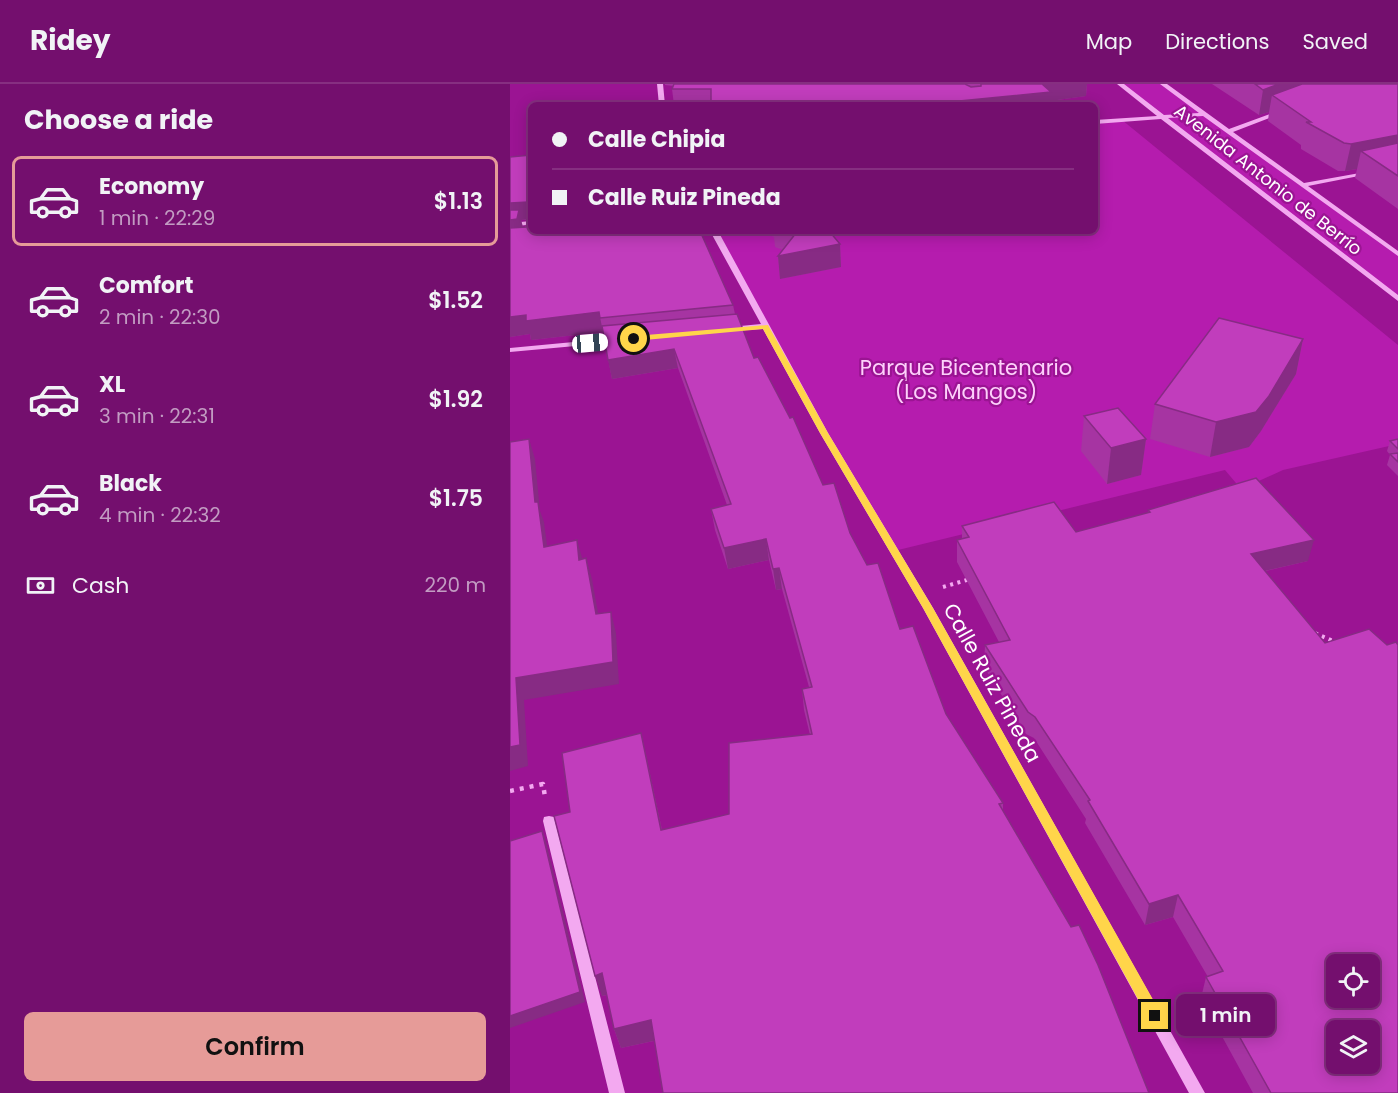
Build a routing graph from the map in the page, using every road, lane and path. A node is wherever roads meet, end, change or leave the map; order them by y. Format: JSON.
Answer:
{"nodes":[{"id":1,"x":660,"y":84,"type":"edge"},
{"id":2,"x":1120,"y":84,"type":"edge"},
{"id":3,"x":1163,"y":84,"type":"edge"},
{"id":4,"x":662,"y":102,"type":"edge"},
{"id":5,"x":1286,"y":110,"type":"edge"},
{"id":6,"x":1206,"y":114,"type":"junction"},
{"id":7,"x":1163,"y":117,"type":"junction"},
{"id":8,"x":1098,"y":122,"type":"edge"},
{"id":9,"x":1230,"y":131,"type":"junction"},
{"id":10,"x":1376,"y":170,"type":"edge"},
{"id":11,"x":1304,"y":185,"type":"junction"},
{"id":12,"x":528,"y":223,"type":"edge"},
{"id":13,"x":510,"y":225,"type":"edge"},
{"id":14,"x":528,"y":232,"type":"edge"},
{"id":15,"x":716,"y":234,"type":"edge"},
{"id":16,"x":510,"y":242,"type":"edge"},
{"id":17,"x":1398,"y":254,"type":"edge"},
{"id":18,"x":1398,"y":299,"type":"edge"},
{"id":19,"x":766,"y":326,"type":"junction"},
{"id":20,"x":719,"y":330,"type":"edge"},
{"id":21,"x":625,"y":339,"type":"edge"},
{"id":22,"x":510,"y":350,"type":"edge"},
{"id":23,"x":977,"y":577,"type":"edge"},
{"id":24,"x":919,"y":593,"type":"junction"},
{"id":25,"x":1310,"y":631,"type":"edge"},
{"id":26,"x":1342,"y":645,"type":"edge"},
{"id":27,"x":510,"y":791,"type":"edge"},
{"id":28,"x":549,"y":821,"type":"joint"},
{"id":29,"x":617,"y":1093,"type":"edge"},
{"id":30,"x":1197,"y":1093,"type":"edge"}],
"edges":[{"from":1,"to":4,"type":"street"},
{"from":2,"to":7,"type":"street","name":"Avenida Antonio de Berrío"},
{"from":3,"to":6,"type":"street","name":"Avenida Antonio de Berrío"},
{"from":5,"to":9,"type":"street"},
{"from":6,"to":7,"type":"street"},
{"from":6,"to":9,"type":"street","name":"Avenida Antonio de Berrío"},
{"from":7,"to":8,"type":"street"},
{"from":7,"to":18,"type":"street","name":"Avenida Antonio de Berrío"},
{"from":9,"to":11,"type":"street","name":"Avenida Antonio de Berrío"},
{"from":10,"to":11,"type":"street"},
{"from":11,"to":17,"type":"street","name":"Avenida Antonio de Berrío"},
{"from":12,"to":13,"type":"street"},
{"from":14,"to":16,"type":"street"},
{"from":15,"to":19,"type":"street","name":"Calle Ruiz Pineda"},
{"from":19,"to":20,"type":"street"},
{"from":19,"to":24,"type":"street","name":"Calle Ruiz Pineda"},
{"from":21,"to":22,"type":"street"},
{"from":23,"to":24,"type":"path"},
{"from":24,"to":30,"type":"street","name":"Calle Ruiz Pineda"},
{"from":25,"to":26,"type":"path"},
{"from":27,"to":28,"type":"path"},
{"from":28,"to":29,"type":"street"}]}
